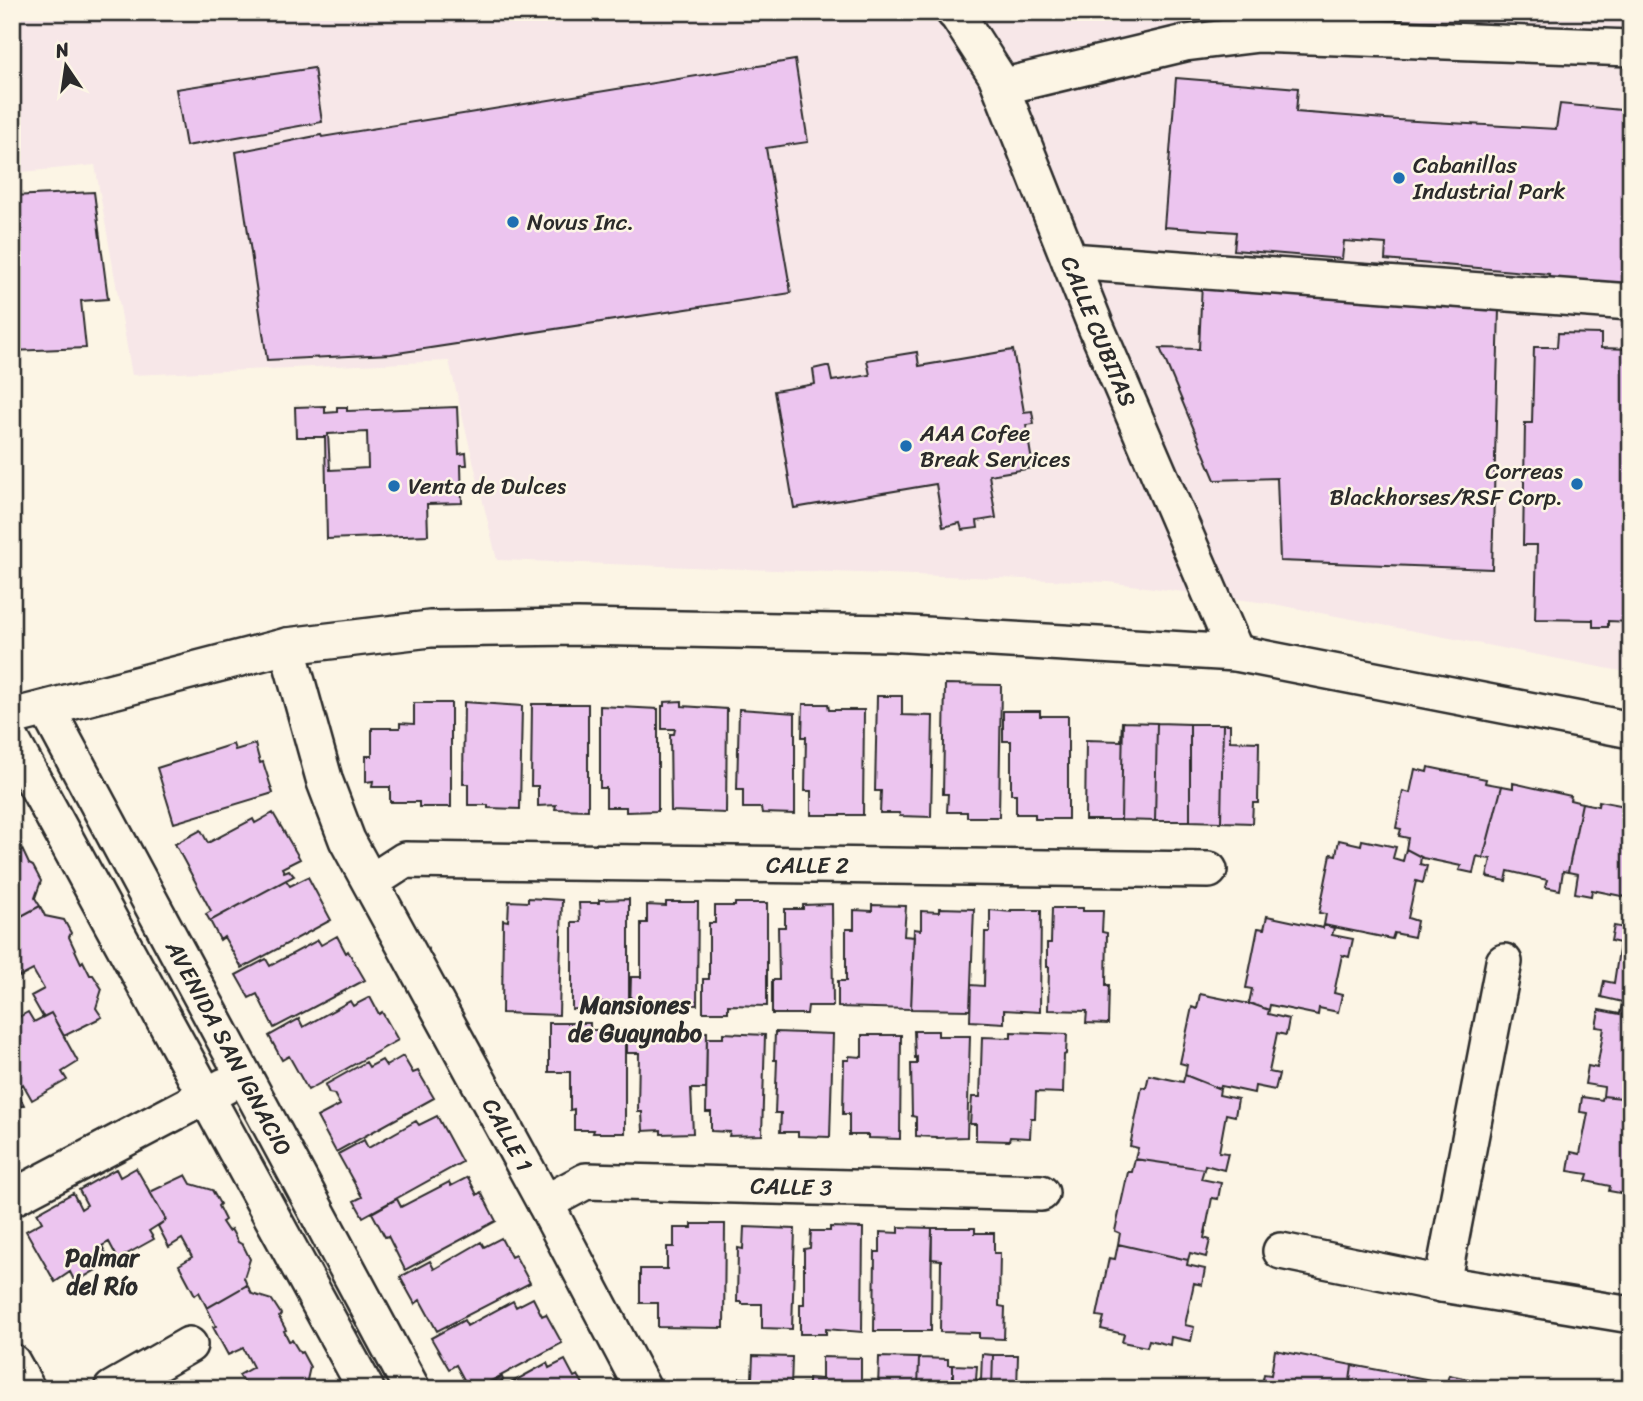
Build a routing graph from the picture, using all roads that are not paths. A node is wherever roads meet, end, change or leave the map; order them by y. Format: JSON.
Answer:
{"nodes":[{"id":1,"x":954,"y":12,"type":"edge"},
{"id":2,"x":1631,"y":48,"type":"edge"},
{"id":3,"x":1001,"y":87,"type":"junction"},
{"id":4,"x":1070,"y":261,"type":"junction"},
{"id":5,"x":1631,"y":302,"type":"edge"},
{"id":6,"x":287,"y":646,"type":"junction"},
{"id":7,"x":1236,"y":653,"type":"junction"},
{"id":8,"x":47,"y":709,"type":"junction"},
{"id":9,"x":12,"y":717,"type":"edge"},
{"id":10,"x":1631,"y":730,"type":"edge"},
{"id":11,"x":12,"y":741,"type":"edge"},
{"id":12,"x":1209,"y":870,"type":"dead end"},
{"id":13,"x":371,"y":882,"type":"junction"},
{"id":14,"x":1504,"y":962,"type":"dead end"},
{"id":15,"x":244,"y":1077,"type":"junction"},
{"id":16,"x":205,"y":1097,"type":"junction"},
{"id":17,"x":1041,"y":1193,"type":"dead end"},
{"id":18,"x":12,"y":1198,"type":"edge"},
{"id":19,"x":545,"y":1203,"type":"junction"},
{"id":20,"x":1281,"y":1251,"type":"dead end"},
{"id":21,"x":1442,"y":1284,"type":"junction"},
{"id":22,"x":1631,"y":1315,"type":"edge"},
{"id":23,"x":189,"y":1345,"type":"dead end"},
{"id":24,"x":12,"y":1362,"type":"edge"},
{"id":25,"x":27,"y":1389,"type":"edge"},
{"id":26,"x":112,"y":1389,"type":"edge"},
{"id":27,"x":366,"y":1389,"type":"edge"},
{"id":28,"x":412,"y":1389,"type":"edge"},
{"id":29,"x":643,"y":1389,"type":"edge"}],
"edges":[{"from":1,"to":3,"type":"street","name":"CALLE CUBITAS"},
{"from":2,"to":3,"type":"street"},
{"from":3,"to":4,"type":"street","name":"CALLE CUBITAS"},
{"from":4,"to":5,"type":"street"},
{"from":4,"to":7,"type":"street","name":"CALLE CUBITAS"},
{"from":6,"to":7,"type":"street"},
{"from":6,"to":8,"type":"street"},
{"from":6,"to":13,"type":"street","name":"CALLE 1"},
{"from":7,"to":10,"type":"street"},
{"from":8,"to":9,"type":"street"},
{"from":8,"to":15,"type":"street","name":"AVENIDA SAN IGNACIO"},
{"from":11,"to":16,"type":"street","name":"AVENIDA SAN IGNACIO"},
{"from":12,"to":13,"type":"street","name":"CALLE 2"},
{"from":13,"to":19,"type":"street","name":"CALLE 1"},
{"from":14,"to":21,"type":"street"},
{"from":15,"to":16,"type":"street"},
{"from":15,"to":28,"type":"street","name":"AVENIDA SAN IGNACIO"},
{"from":16,"to":18,"type":"street"},
{"from":16,"to":27,"type":"street","name":"AVENIDA SAN IGNACIO"},
{"from":17,"to":19,"type":"street","name":"CALLE 3"},
{"from":19,"to":29,"type":"street","name":"CALLE 1"},
{"from":20,"to":21,"type":"street"},
{"from":21,"to":22,"type":"street"},
{"from":23,"to":26,"type":"street"},
{"from":24,"to":25,"type":"street"}]}
